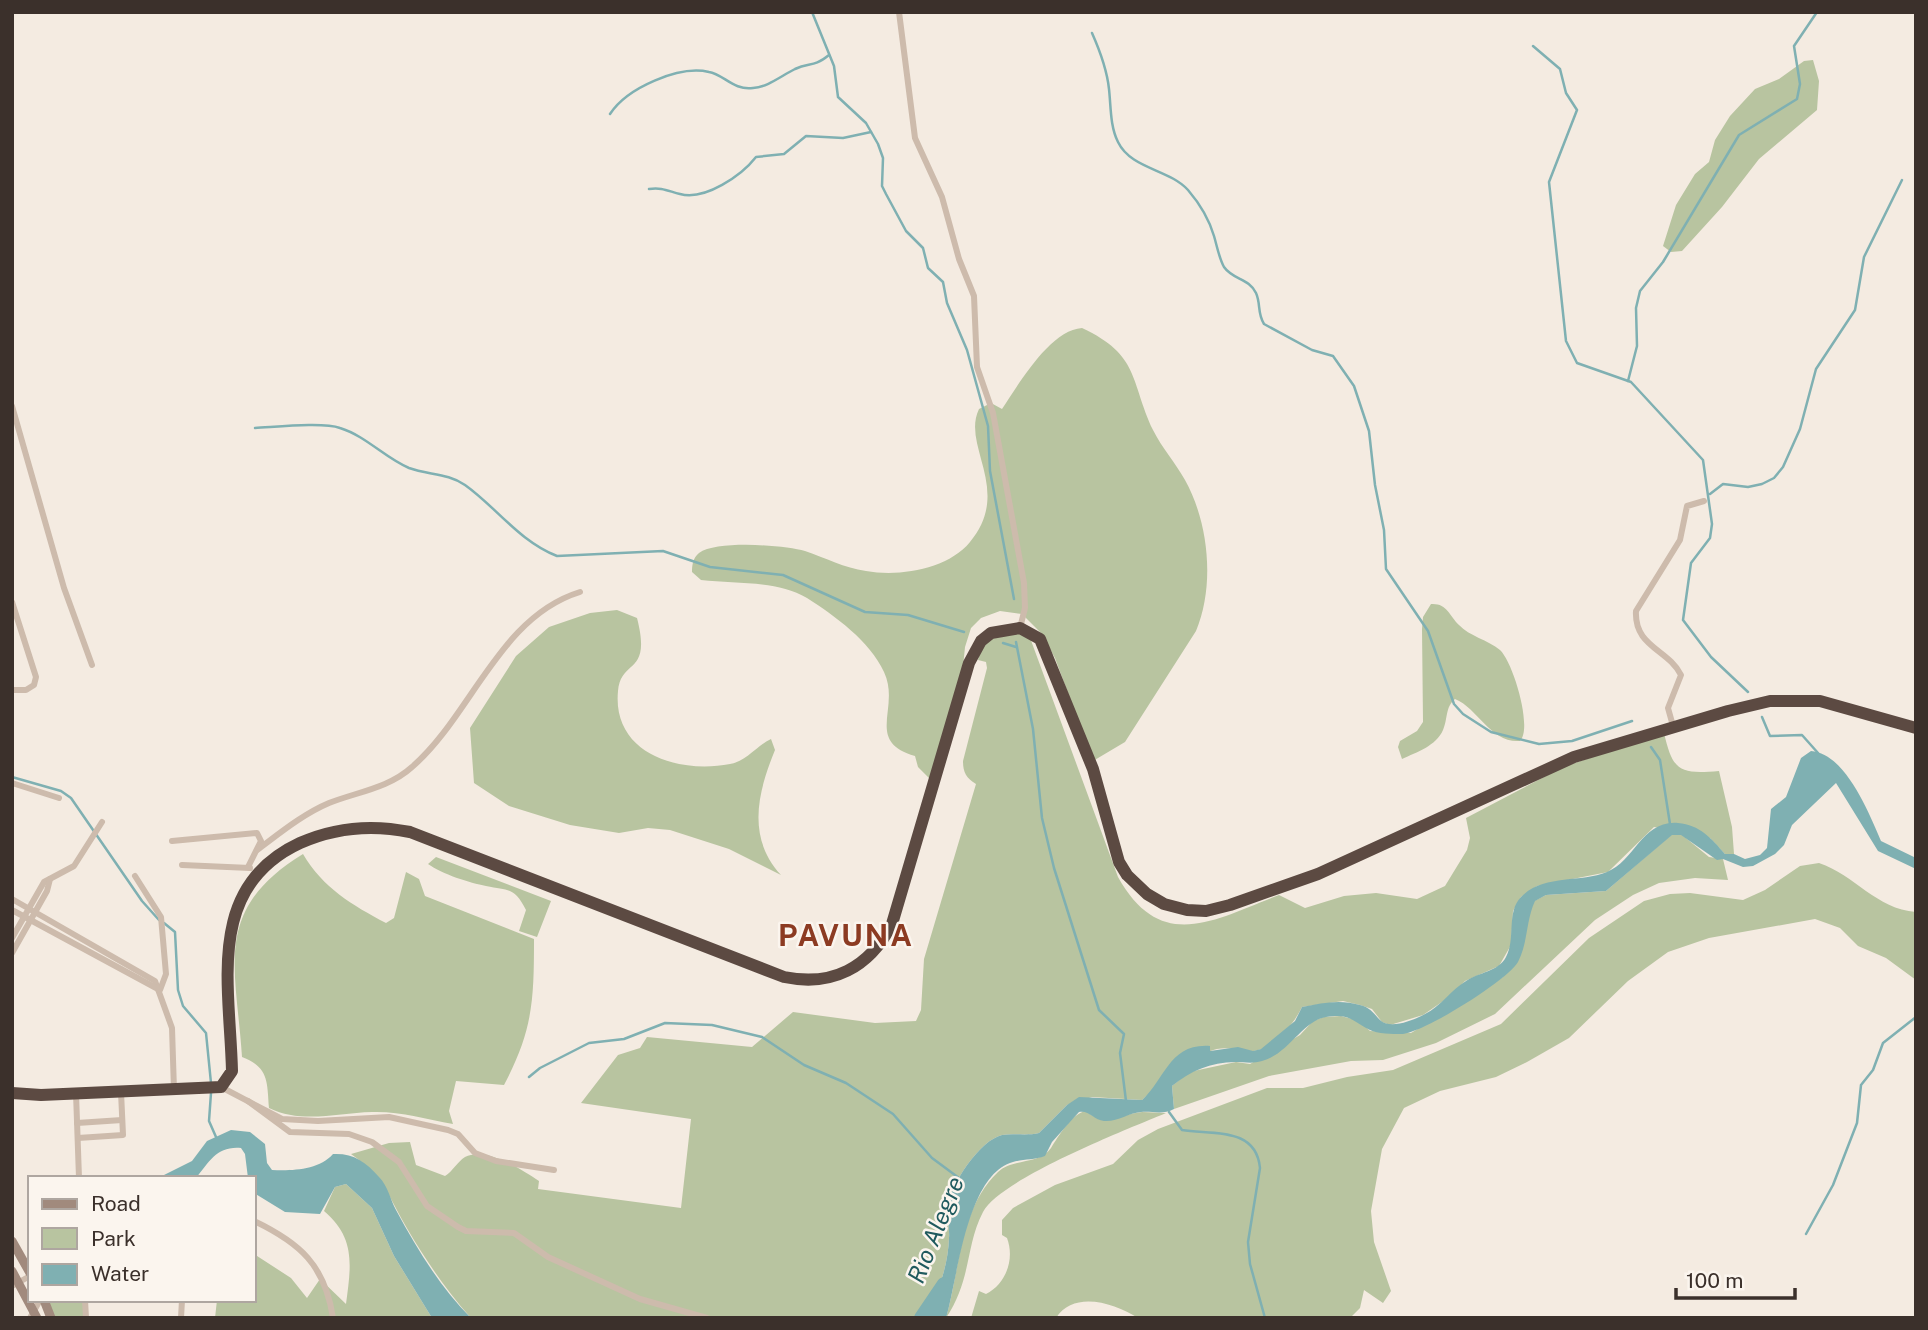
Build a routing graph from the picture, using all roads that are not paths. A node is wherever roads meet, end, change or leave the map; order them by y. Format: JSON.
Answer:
{"nodes":[{"id":1,"x":899,"y":12,"type":"edge"},
{"id":2,"x":12,"y":406,"type":"edge"},
{"id":3,"x":1704,"y":500,"type":"dead end"},
{"id":4,"x":580,"y":592,"type":"dead end"},
{"id":5,"x":12,"y":602,"type":"edge"},
{"id":6,"x":1020,"y":628,"type":"junction"},
{"id":7,"x":92,"y":665,"type":"dead end"},
{"id":8,"x":12,"y":690,"type":"edge"},
{"id":9,"x":1673,"y":726,"type":"junction"},
{"id":10,"x":1916,"y":728,"type":"edge"},
{"id":11,"x":12,"y":783,"type":"edge"},
{"id":12,"x":59,"y":798,"type":"dead end"},
{"id":13,"x":102,"y":822,"type":"dead end"},
{"id":14,"x":172,"y":841,"type":"dead end"},
{"id":15,"x":257,"y":850,"type":"junction"},
{"id":16,"x":182,"y":865,"type":"dead end"},
{"id":17,"x":253,"y":869,"type":"junction"},
{"id":18,"x":135,"y":876,"type":"dead end"},
{"id":19,"x":50,"y":878,"type":"junction"},
{"id":20,"x":12,"y":899,"type":"edge"},
{"id":21,"x":28,"y":908,"type":"junction"},
{"id":22,"x":12,"y":910,"type":"edge"},
{"id":23,"x":36,"y":912,"type":"junction"},
{"id":24,"x":27,"y":918,"type":"junction"},
{"id":25,"x":12,"y":938,"type":"edge"},
{"id":26,"x":12,"y":953,"type":"edge"},
{"id":27,"x":160,"y":990,"type":"junction"},
{"id":28,"x":213,"y":1088,"type":"junction"},
{"id":29,"x":174,"y":1090,"type":"junction"},
{"id":30,"x":121,"y":1092,"type":"junction"},
{"id":31,"x":12,"y":1093,"type":"edge"},
{"id":32,"x":76,"y":1093,"type":"junction"},
{"id":33,"x":248,"y":1101,"type":"junction"},
{"id":34,"x":122,"y":1121,"type":"junction"},
{"id":35,"x":77,"y":1123,"type":"junction"},
{"id":36,"x":78,"y":1138,"type":"junction"},
{"id":37,"x":554,"y":1170,"type":"dead end"},
{"id":38,"x":79,"y":1176,"type":"edge"},
{"id":39,"x":256,"y":1222,"type":"edge"},
{"id":40,"x":12,"y":1241,"type":"edge"},
{"id":41,"x":12,"y":1270,"type":"edge"},
{"id":42,"x":28,"y":1271,"type":"edge"},
{"id":43,"x":15,"y":1284,"type":"edge"},
{"id":44,"x":43,"y":1302,"type":"edge"},
{"id":45,"x":33,"y":1316,"type":"edge"},
{"id":46,"x":51,"y":1318,"type":"edge"},
{"id":47,"x":333,"y":1318,"type":"edge"},
{"id":48,"x":708,"y":1318,"type":"edge"}],
"edges":[{"from":1,"to":6,"type":"street"},
{"from":2,"to":7,"type":"street"},
{"from":3,"to":9,"type":"street"},
{"from":4,"to":15,"type":"street"},
{"from":5,"to":8,"type":"street"},
{"from":6,"to":9,"type":"highway"},
{"from":6,"to":17,"type":"highway"},
{"from":9,"to":10,"type":"highway"},
{"from":11,"to":12,"type":"street"},
{"from":13,"to":19,"type":"street"},
{"from":14,"to":15,"type":"street"},
{"from":15,"to":17,"type":"street"},
{"from":16,"to":17,"type":"street"},
{"from":17,"to":28,"type":"highway"},
{"from":18,"to":27,"type":"street"},
{"from":19,"to":21,"type":"street"},
{"from":19,"to":23,"type":"street"},
{"from":20,"to":21,"type":"street"},
{"from":21,"to":23,"type":"street"},
{"from":21,"to":24,"type":"street"},
{"from":22,"to":24,"type":"street"},
{"from":23,"to":24,"type":"street"},
{"from":23,"to":27,"type":"street"},
{"from":24,"to":25,"type":"street"},
{"from":24,"to":26,"type":"street"},
{"from":24,"to":27,"type":"street"},
{"from":27,"to":29,"type":"street"},
{"from":28,"to":29,"type":"highway"},
{"from":28,"to":33,"type":"street"},
{"from":29,"to":30,"type":"highway"},
{"from":30,"to":32,"type":"highway"},
{"from":30,"to":34,"type":"street"},
{"from":31,"to":32,"type":"highway"},
{"from":32,"to":35,"type":"street"},
{"from":33,"to":37,"type":"street"},
{"from":33,"to":48,"type":"street"},
{"from":34,"to":35,"type":"street"},
{"from":34,"to":36,"type":"street"},
{"from":35,"to":36,"type":"street"},
{"from":36,"to":38,"type":"street"},
{"from":39,"to":47,"type":"street"},
{"from":40,"to":42,"type":"main road"},
{"from":41,"to":43,"type":"main road"},
{"from":43,"to":45,"type":"main road"},
{"from":44,"to":46,"type":"main road"}]}
